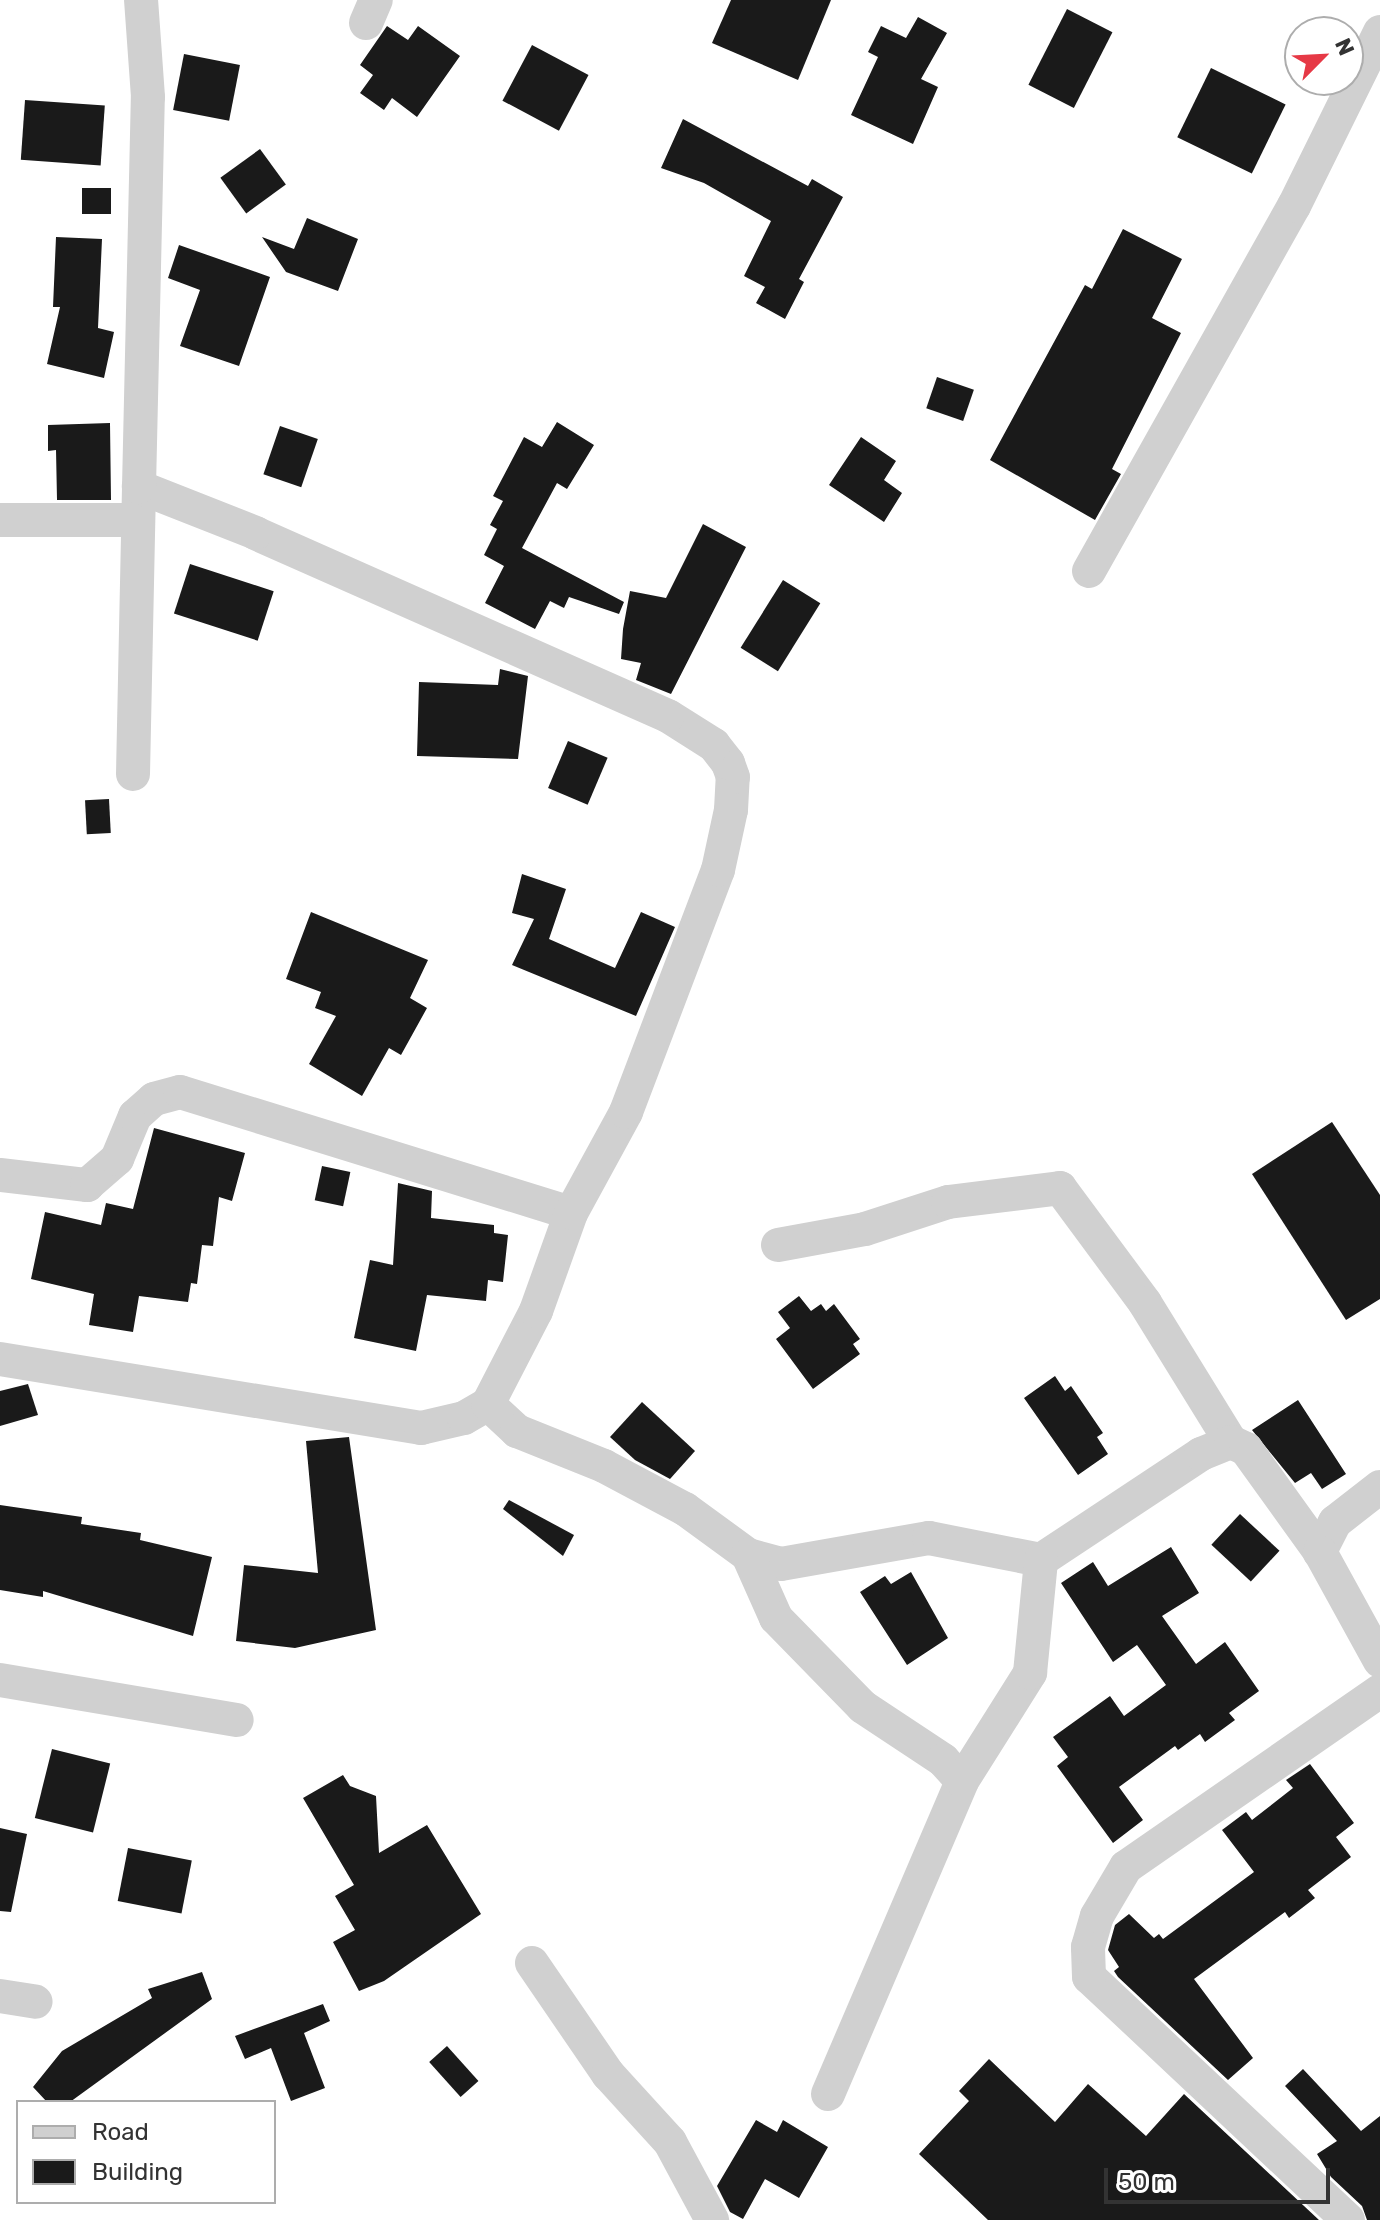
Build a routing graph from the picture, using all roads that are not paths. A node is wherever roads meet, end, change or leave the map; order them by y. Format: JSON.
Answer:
{"nodes":[{"id":1,"x":141,"y":0,"type":"edge"},
{"id":2,"x":1380,"y":32,"type":"edge"},
{"id":3,"x":138,"y":503,"type":"junction"},
{"id":4,"x":0,"y":520,"type":"edge"},
{"id":5,"x":1089,"y":571,"type":"dead end"},
{"id":6,"x":133,"y":774,"type":"dead end"},
{"id":7,"x":0,"y":1175,"type":"edge"},
{"id":8,"x":571,"y":1213,"type":"junction"},
{"id":9,"x":778,"y":1245,"type":"dead end"},
{"id":10,"x":0,"y":1359,"type":"edge"},
{"id":11,"x":488,"y":1404,"type":"junction"},
{"id":12,"x":1231,"y":1442,"type":"junction"},
{"id":13,"x":1380,"y":1487,"type":"edge"},
{"id":14,"x":1320,"y":1552,"type":"junction"},
{"id":15,"x":748,"y":1555,"type":"junction"},
{"id":16,"x":1041,"y":1560,"type":"junction"},
{"id":17,"x":1380,"y":1661,"type":"edge"},
{"id":18,"x":0,"y":1680,"type":"edge"},
{"id":19,"x":1380,"y":1691,"type":"edge"},
{"id":20,"x":237,"y":1720,"type":"dead end"},
{"id":21,"x":962,"y":1781,"type":"junction"},
{"id":22,"x":532,"y":1963,"type":"dead end"},
{"id":23,"x":0,"y":1996,"type":"edge"},
{"id":24,"x":36,"y":2002,"type":"dead end"},
{"id":25,"x":828,"y":2094,"type":"dead end"},
{"id":26,"x":712,"y":2220,"type":"edge"},
{"id":27,"x":1348,"y":2220,"type":"edge"}],
"edges":[{"from":1,"to":3,"type":"street"},
{"from":2,"to":5,"type":"street"},
{"from":3,"to":4,"type":"street"},
{"from":3,"to":6,"type":"street"},
{"from":3,"to":8,"type":"street"},
{"from":7,"to":8,"type":"street"},
{"from":8,"to":11,"type":"street"},
{"from":9,"to":12,"type":"street"},
{"from":10,"to":11,"type":"street"},
{"from":11,"to":15,"type":"street"},
{"from":12,"to":14,"type":"street"},
{"from":12,"to":16,"type":"street"},
{"from":13,"to":14,"type":"street"},
{"from":14,"to":17,"type":"street"},
{"from":15,"to":16,"type":"street"},
{"from":15,"to":21,"type":"street"},
{"from":16,"to":21,"type":"street"},
{"from":18,"to":20,"type":"street"},
{"from":19,"to":27,"type":"street"},
{"from":21,"to":25,"type":"street"},
{"from":22,"to":26,"type":"street"},
{"from":23,"to":24,"type":"street"}]}
